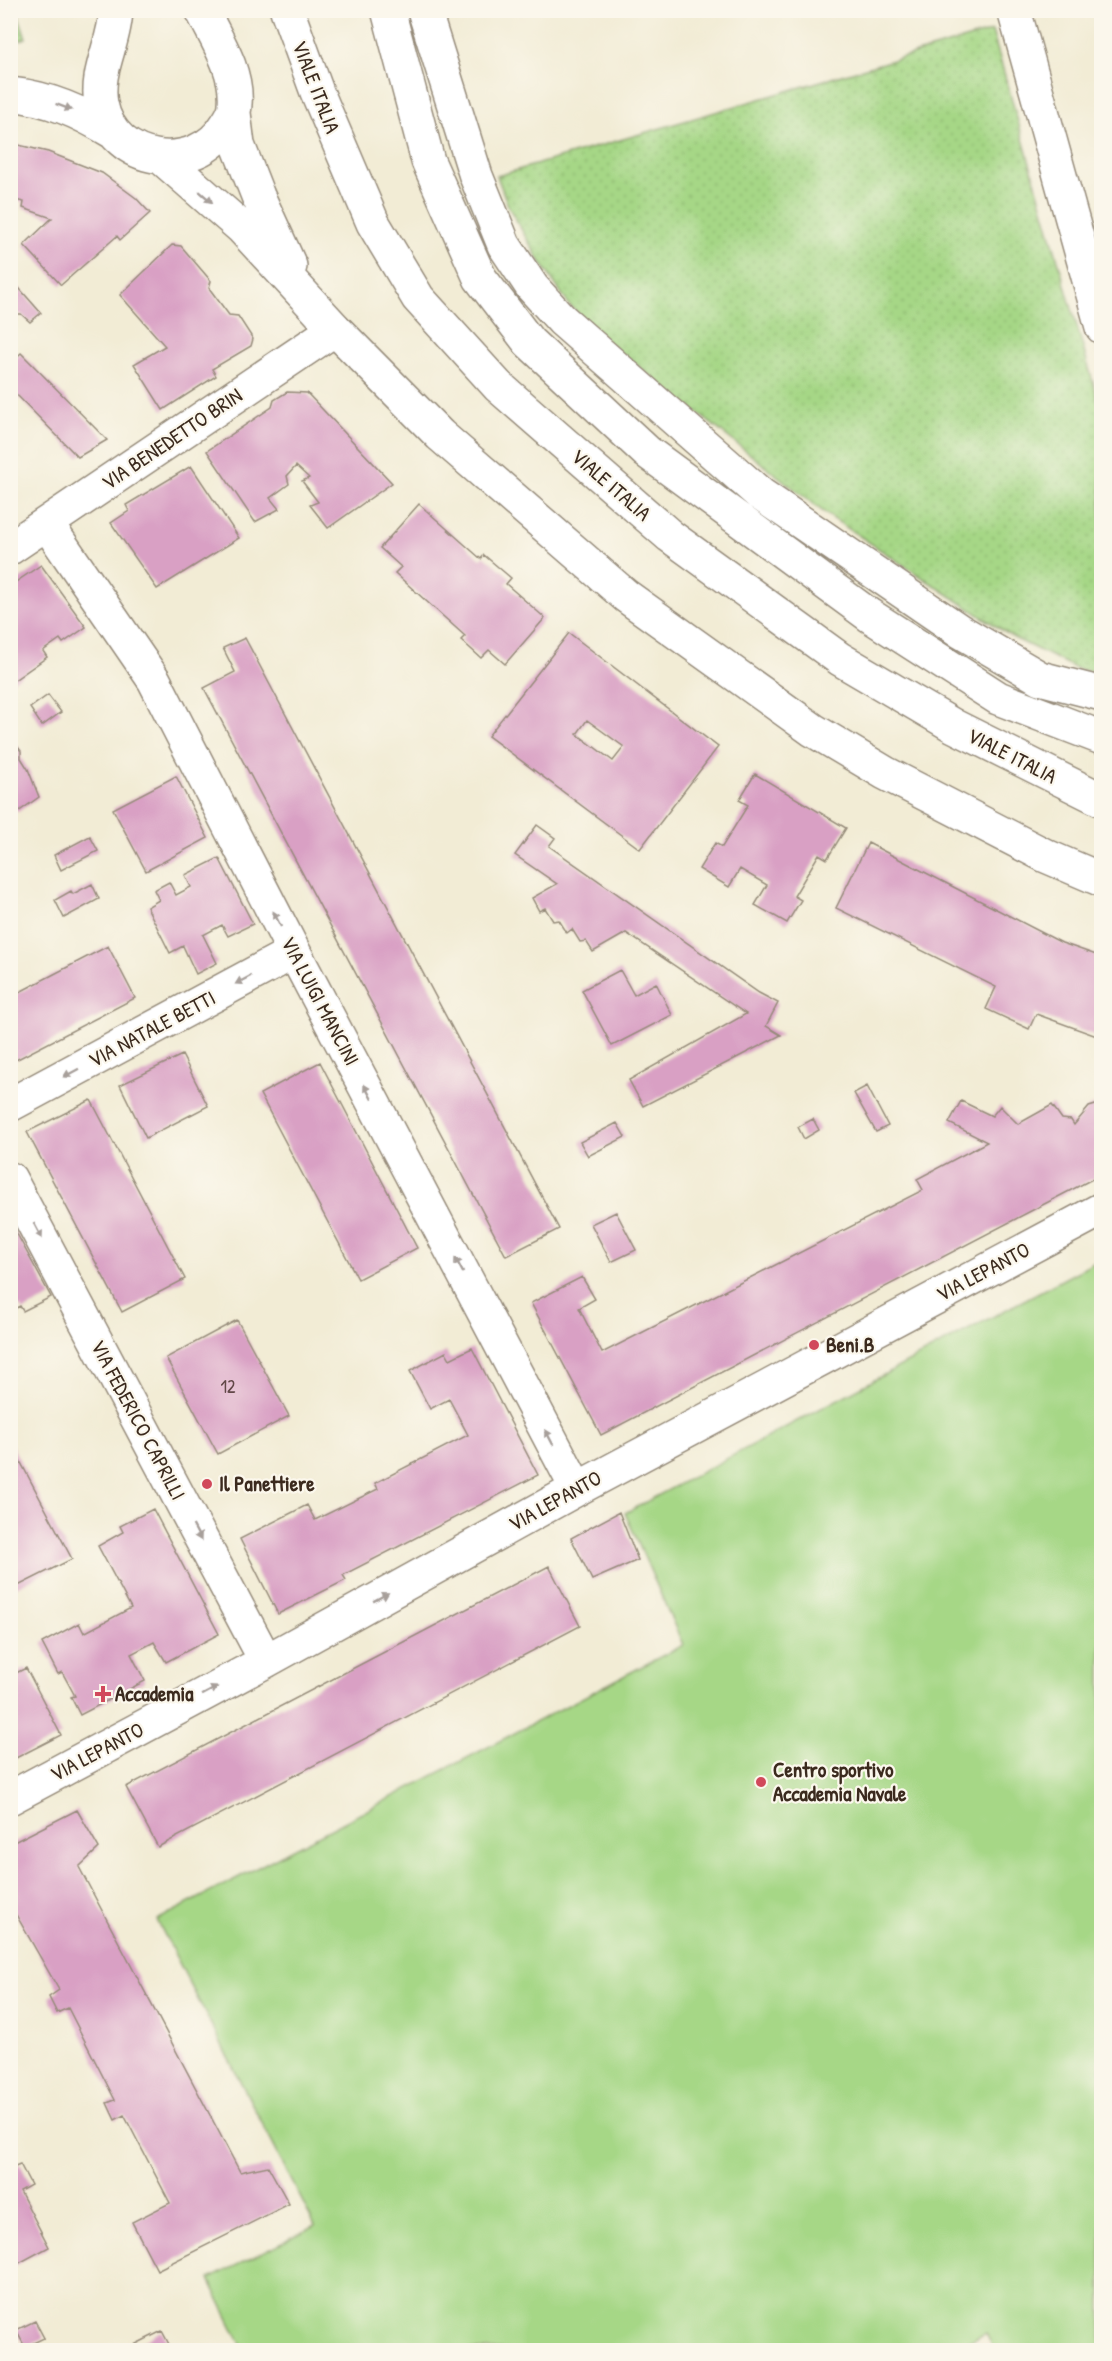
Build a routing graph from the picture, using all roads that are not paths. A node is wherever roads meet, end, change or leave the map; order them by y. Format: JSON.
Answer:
{"nodes":[{"id":1,"x":116,"y":10,"type":"edge"},
{"id":2,"x":202,"y":10,"type":"edge"},
{"id":3,"x":287,"y":10,"type":"edge"},
{"id":4,"x":388,"y":10,"type":"edge"},
{"id":5,"x":424,"y":10,"type":"edge"},
{"id":6,"x":1014,"y":10,"type":"edge"},
{"id":7,"x":10,"y":94,"type":"edge"},
{"id":8,"x":234,"y":113,"type":"junction"},
{"id":9,"x":112,"y":132,"type":"junction"},
{"id":10,"x":162,"y":158,"type":"junction"},
{"id":11,"x":302,"y":292,"type":"junction"},
{"id":12,"x":1101,"y":327,"type":"edge"},
{"id":13,"x":334,"y":329,"type":"junction"},
{"id":14,"x":46,"y":524,"type":"junction"},
{"id":15,"x":10,"y":548,"type":"edge"},
{"id":16,"x":1101,"y":694,"type":"edge"},
{"id":17,"x":1101,"y":738,"type":"edge"},
{"id":18,"x":1101,"y":800,"type":"edge"},
{"id":19,"x":1101,"y":880,"type":"edge"},
{"id":20,"x":294,"y":952,"type":"junction"},
{"id":21,"x":10,"y":1106,"type":"edge"},
{"id":22,"x":10,"y":1179,"type":"edge"},
{"id":23,"x":1101,"y":1209,"type":"edge"},
{"id":24,"x":577,"y":1489,"type":"junction"},
{"id":25,"x":266,"y":1661,"type":"junction"},
{"id":26,"x":10,"y":1798,"type":"edge"}],
"edges":[{"from":1,"to":9,"type":"street"},
{"from":2,"to":8,"type":"street"},
{"from":3,"to":18,"type":"street","name":"VIALE ITALIA"},
{"from":4,"to":17,"type":"street"},
{"from":5,"to":16,"type":"street"},
{"from":6,"to":12,"type":"street"},
{"from":7,"to":9,"type":"street","one_way":true},
{"from":8,"to":10,"type":"street"},
{"from":8,"to":11,"type":"street"},
{"from":9,"to":10,"type":"street"},
{"from":10,"to":11,"type":"street","one_way":true},
{"from":11,"to":13,"type":"street"},
{"from":13,"to":14,"type":"street","name":"VIA BENEDETTO BRIN"},
{"from":13,"to":19,"type":"street"},
{"from":14,"to":15,"type":"street","name":"VIA BENEDETTO BRIN"},
{"from":20,"to":14,"type":"street","name":"VIA LUIGI MANCINI","one_way":true},
{"from":20,"to":21,"type":"street","name":"VIA NATALE BETTI","one_way":true},
{"from":24,"to":20,"type":"street","name":"VIA LUIGI MANCINI","one_way":true},
{"from":22,"to":25,"type":"street","name":"VIA FEDERICO CAPRILLI","one_way":true},
{"from":23,"to":24,"type":"street","name":"VIA LEPANTO"},
{"from":25,"to":24,"type":"street","name":"VIA LEPANTO","one_way":true},
{"from":26,"to":25,"type":"street","name":"VIA LEPANTO","one_way":true}]}
